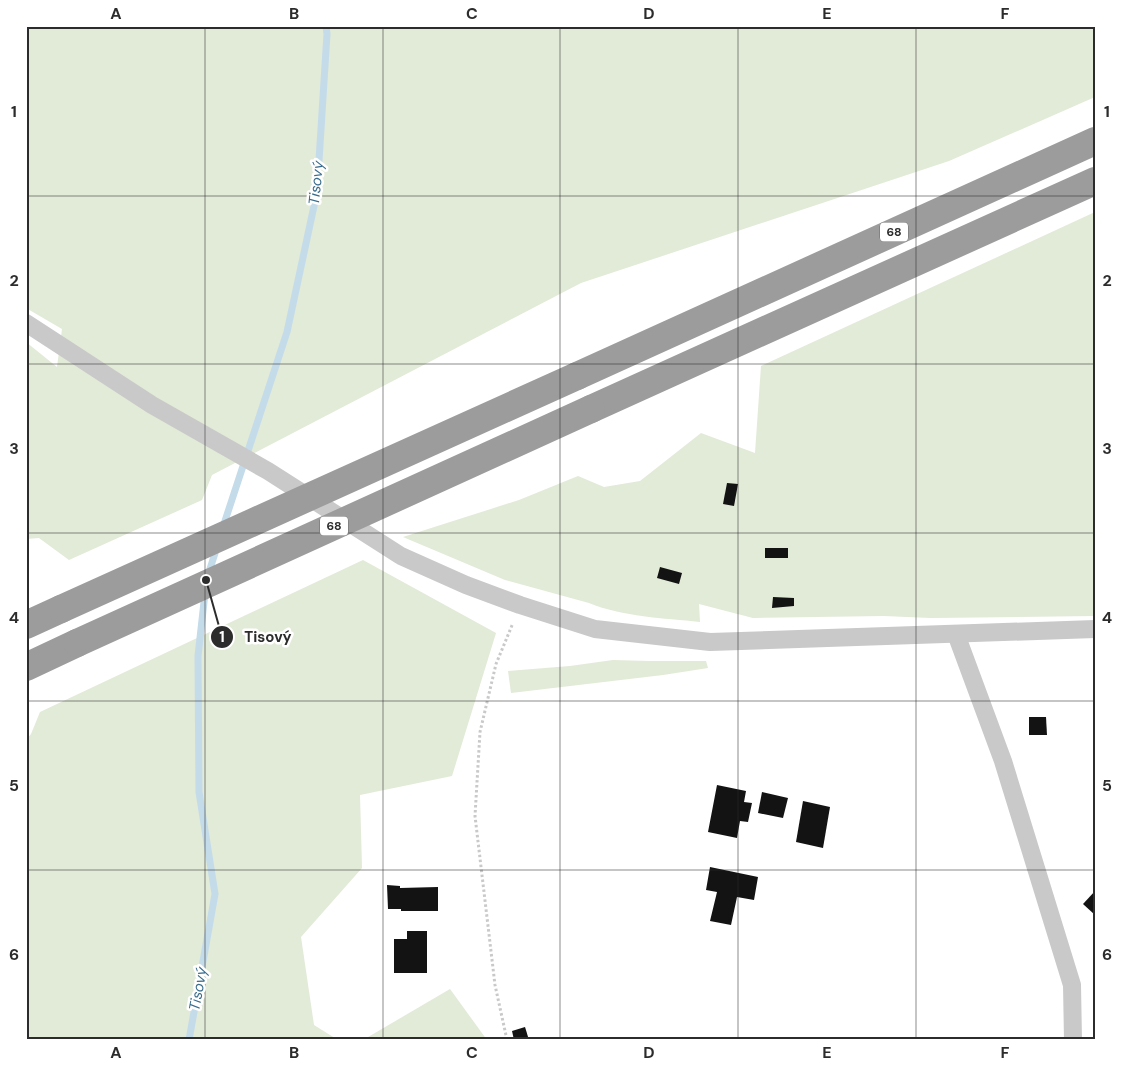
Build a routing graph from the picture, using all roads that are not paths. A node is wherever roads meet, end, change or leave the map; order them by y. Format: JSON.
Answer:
{"nodes":[{"id":1,"x":1095,"y":141,"type":"edge"},
{"id":2,"x":1095,"y":181,"type":"edge"},
{"id":3,"x":26,"y":323,"type":"edge"},
{"id":4,"x":26,"y":625,"type":"edge"},
{"id":5,"x":1095,"y":629,"type":"edge"},
{"id":6,"x":956,"y":634,"type":"junction"},
{"id":7,"x":26,"y":666,"type":"edge"},
{"id":8,"x":1073,"y":1040,"type":"edge"}],
"edges":[{"from":1,"to":4,"type":"highway","number":"68","bridge":true},
{"from":2,"to":7,"type":"highway","number":"68","bridge":true},
{"from":3,"to":6,"type":"street"},
{"from":5,"to":6,"type":"street"},
{"from":6,"to":8,"type":"street"}]}
